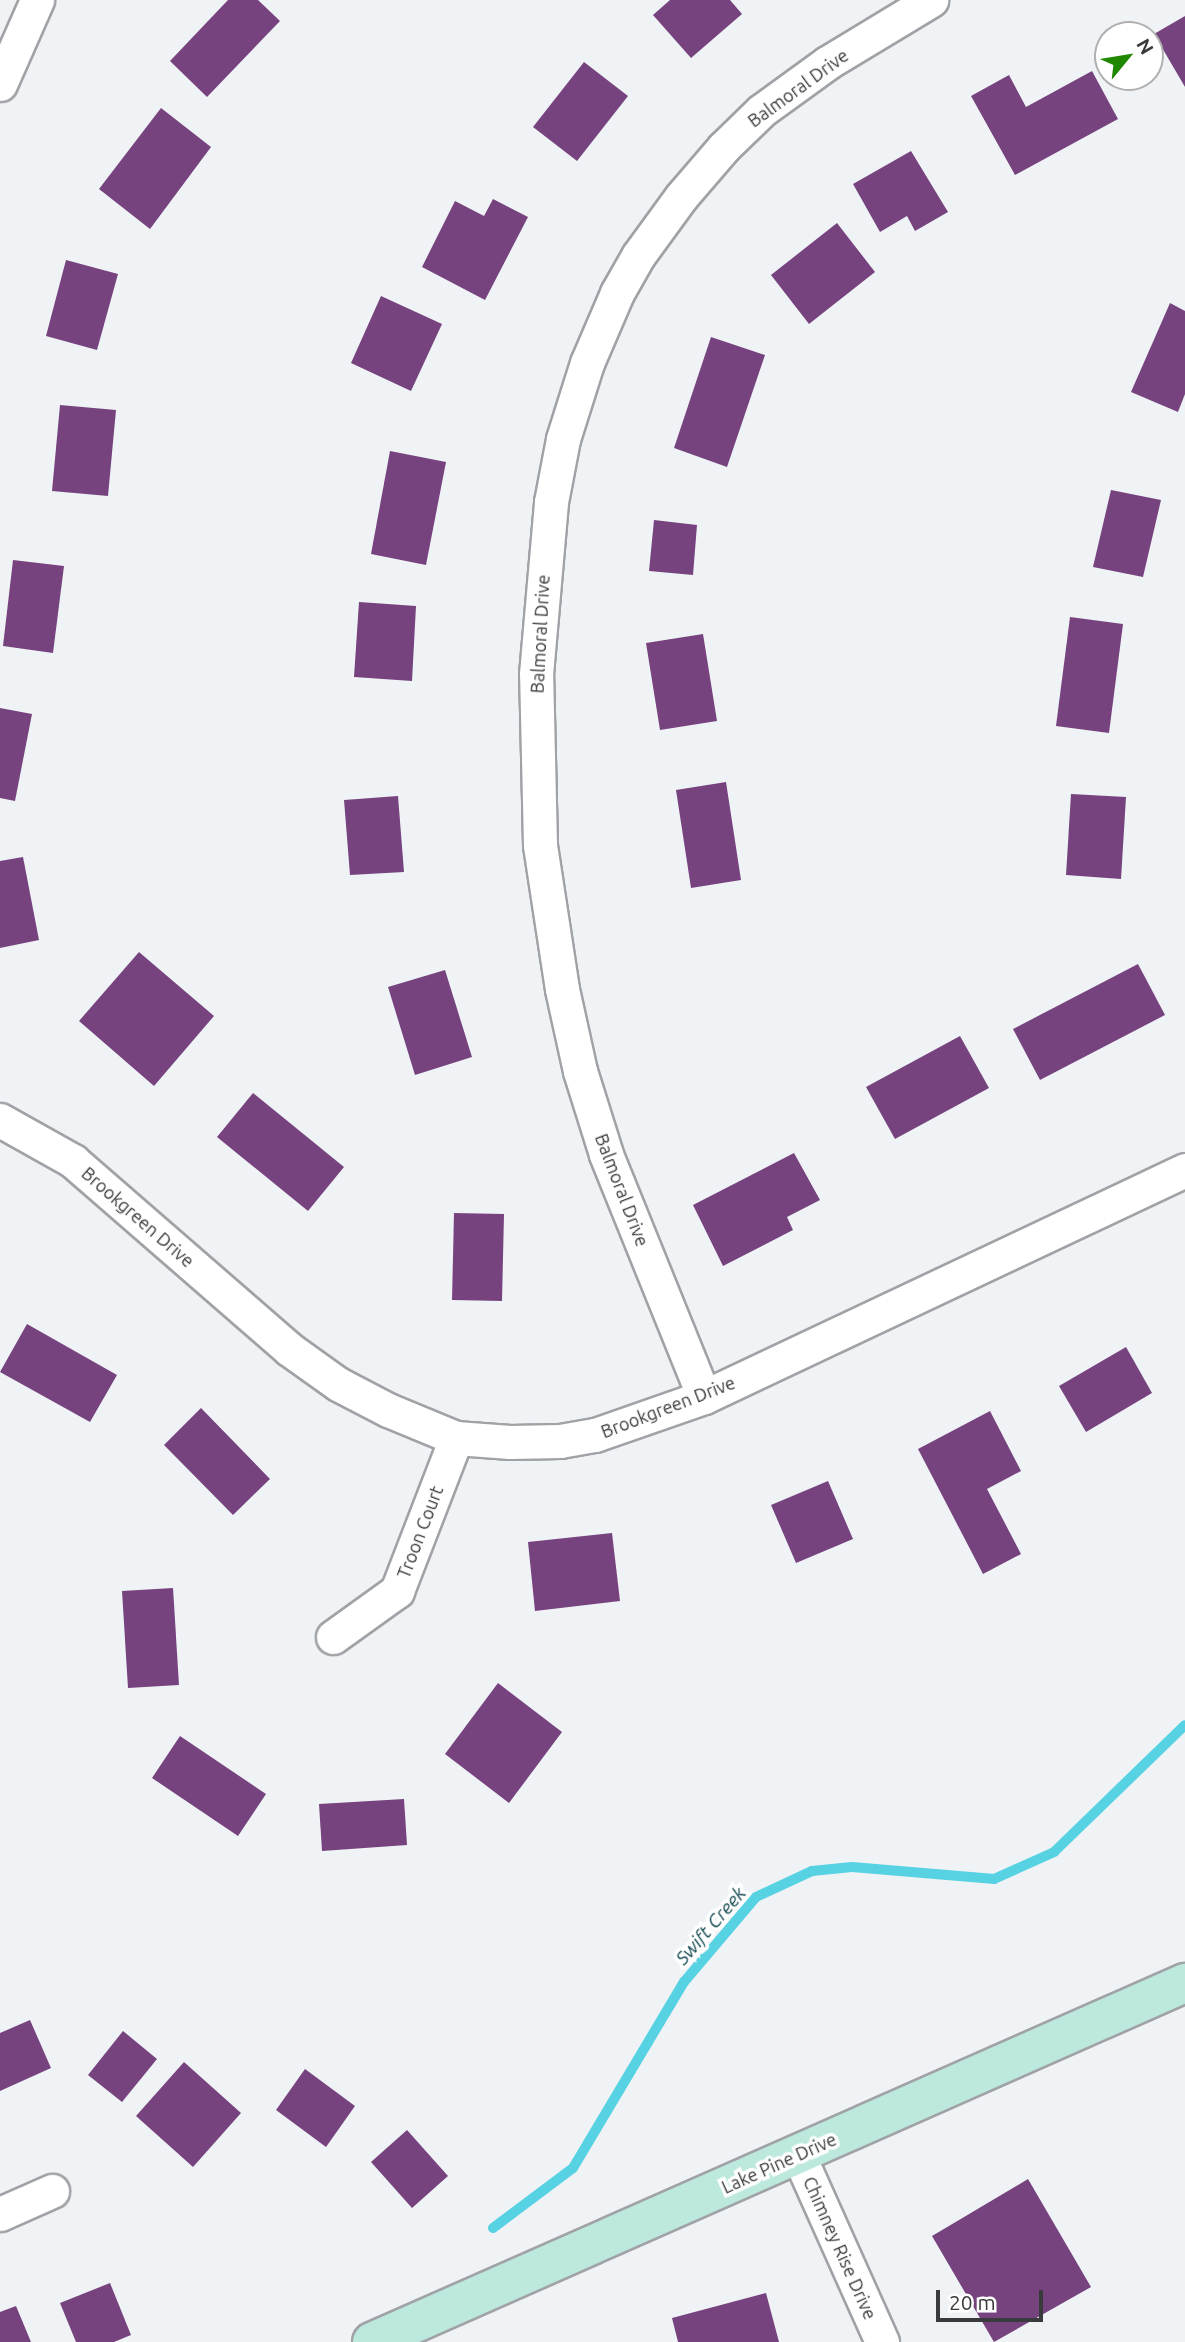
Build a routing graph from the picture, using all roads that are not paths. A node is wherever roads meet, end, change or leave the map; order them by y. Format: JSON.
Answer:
{"nodes":[{"id":1,"x":37,"y":0,"type":"edge"},
{"id":2,"x":931,"y":0,"type":"edge"},
{"id":3,"x":0,"y":84,"type":"edge"},
{"id":4,"x":0,"y":1120,"type":"edge"},
{"id":5,"x":1185,"y":1170,"type":"edge"},
{"id":6,"x":704,"y":1397,"type":"junction"},
{"id":7,"x":456,"y":1438,"type":"junction"},
{"id":8,"x":333,"y":1637,"type":"dead end"},
{"id":9,"x":1185,"y":1983,"type":"edge"},
{"id":10,"x":798,"y":2154,"type":"junction"},
{"id":11,"x":52,"y":2191,"type":"dead end"},
{"id":12,"x":0,"y":2214,"type":"edge"},
{"id":13,"x":372,"y":2342,"type":"edge"},
{"id":14,"x":882,"y":2342,"type":"edge"}],
"edges":[{"from":1,"to":3,"type":"street"},
{"from":2,"to":6,"type":"street","name":"Balmoral Drive"},
{"from":4,"to":7,"type":"street","name":"Brookgreen Drive"},
{"from":5,"to":6,"type":"street","name":"Brookgreen Drive"},
{"from":6,"to":7,"type":"street","name":"Brookgreen Drive"},
{"from":7,"to":8,"type":"street","name":"Troon Court"},
{"from":9,"to":10,"type":"street","name":"Lake Pine Drive"},
{"from":10,"to":13,"type":"street","name":"Lake Pine Drive"},
{"from":10,"to":14,"type":"street","name":"Chimney Rise Drive"},
{"from":11,"to":12,"type":"street"}]}
